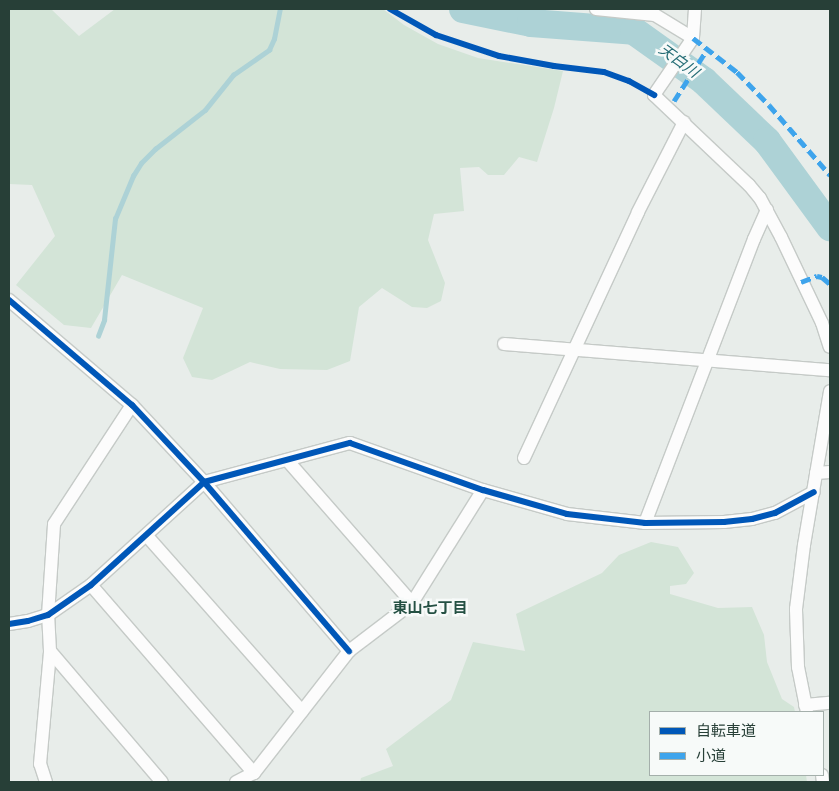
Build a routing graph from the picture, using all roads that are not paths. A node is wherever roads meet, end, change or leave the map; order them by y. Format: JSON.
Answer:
{"nodes":[{"id":1,"x":596,"y":9,"type":"edge"},
{"id":2,"x":695,"y":9,"type":"edge"},
{"id":3,"x":693,"y":38,"type":"junction"},
{"id":4,"x":684,"y":122,"type":"junction"},
{"id":5,"x":767,"y":210,"type":"junction"},
{"id":6,"x":9,"y":300,"type":"edge"},
{"id":7,"x":504,"y":344,"type":"dead end"},
{"id":8,"x":830,"y":347,"type":"edge"},
{"id":9,"x":572,"y":351,"type":"junction"},
{"id":10,"x":707,"y":361,"type":"junction"},
{"id":11,"x":830,"y":370,"type":"edge"},
{"id":12,"x":830,"y":391,"type":"edge"},
{"id":13,"x":132,"y":405,"type":"junction"},
{"id":14,"x":524,"y":458,"type":"dead end"},
{"id":15,"x":287,"y":460,"type":"junction"},
{"id":16,"x":830,"y":472,"type":"edge"},
{"id":17,"x":816,"y":474,"type":"junction"},
{"id":18,"x":204,"y":482,"type":"junction"},
{"id":19,"x":483,"y":490,"type":"junction"},
{"id":20,"x":814,"y":492,"type":"junction"},
{"id":21,"x":645,"y":523,"type":"junction"},
{"id":22,"x":146,"y":536,"type":"junction"},
{"id":23,"x":91,"y":586,"type":"junction"},
{"id":24,"x":412,"y":603,"type":"junction"},
{"id":25,"x":48,"y":615,"type":"junction"},
{"id":26,"x":9,"y":624,"type":"edge"},
{"id":27,"x":50,"y":651,"type":"junction"},
{"id":28,"x":349,"y":651,"type":"junction"},
{"id":29,"x":830,"y":703,"type":"edge"},
{"id":30,"x":806,"y":709,"type":"edge"},
{"id":31,"x":302,"y":711,"type":"junction"},
{"id":32,"x":254,"y":773,"type":"junction"},
{"id":33,"x":46,"y":782,"type":"edge"},
{"id":34,"x":162,"y":782,"type":"edge"},
{"id":35,"x":236,"y":782,"type":"edge"}],
"edges":[{"from":1,"to":3,"type":"street"},
{"from":2,"to":3,"type":"street"},
{"from":3,"to":4,"type":"street"},
{"from":4,"to":5,"type":"street"},
{"from":4,"to":9,"type":"street"},
{"from":5,"to":8,"type":"street"},
{"from":5,"to":10,"type":"street"},
{"from":6,"to":13,"type":"street"},
{"from":7,"to":9,"type":"street"},
{"from":9,"to":10,"type":"street"},
{"from":9,"to":14,"type":"street"},
{"from":10,"to":11,"type":"street"},
{"from":10,"to":21,"type":"street"},
{"from":12,"to":17,"type":"street"},
{"from":13,"to":18,"type":"street"},
{"from":13,"to":25,"type":"street"},
{"from":15,"to":18,"type":"street"},
{"from":15,"to":19,"type":"street"},
{"from":15,"to":24,"type":"street"},
{"from":16,"to":17,"type":"street"},
{"from":17,"to":20,"type":"street"},
{"from":18,"to":22,"type":"street"},
{"from":18,"to":28,"type":"street"},
{"from":19,"to":21,"type":"street"},
{"from":19,"to":24,"type":"street"},
{"from":20,"to":21,"type":"street"},
{"from":20,"to":30,"type":"street"},
{"from":22,"to":23,"type":"street"},
{"from":22,"to":31,"type":"street"},
{"from":23,"to":25,"type":"street"},
{"from":23,"to":32,"type":"street"},
{"from":24,"to":28,"type":"street"},
{"from":25,"to":26,"type":"street"},
{"from":25,"to":27,"type":"street"},
{"from":27,"to":33,"type":"street"},
{"from":27,"to":34,"type":"street"},
{"from":28,"to":31,"type":"street"},
{"from":29,"to":30,"type":"street"},
{"from":31,"to":32,"type":"street"},
{"from":32,"to":35,"type":"street"}]}
